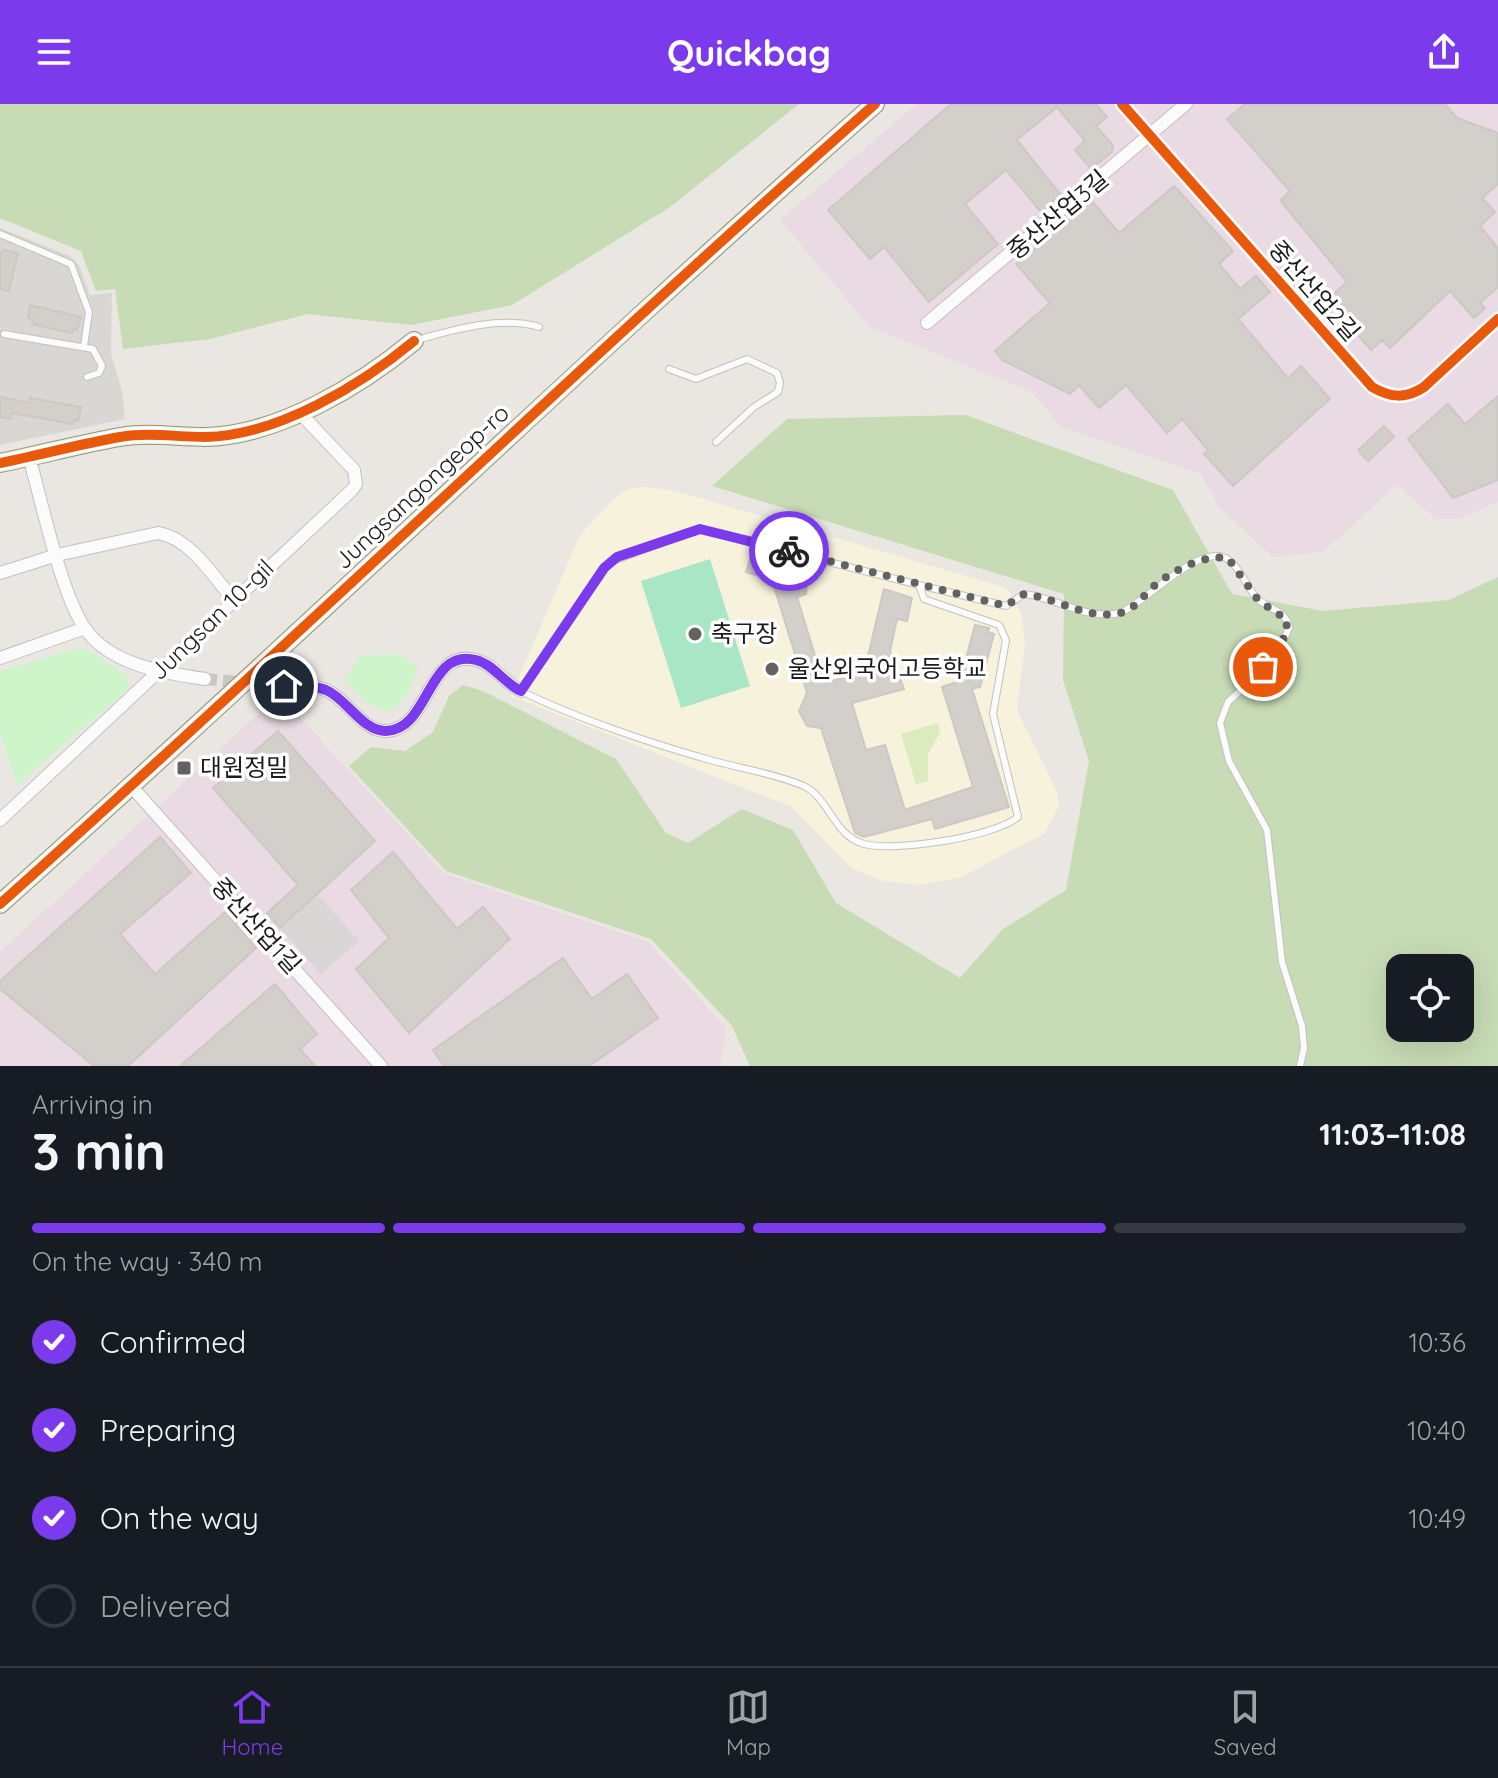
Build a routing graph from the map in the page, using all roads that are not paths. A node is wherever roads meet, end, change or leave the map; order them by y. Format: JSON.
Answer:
{"nodes":[{"id":1,"x":875,"y":104,"type":"edge"},
{"id":2,"x":1122,"y":104,"type":"edge"},
{"id":3,"x":1186,"y":104,"type":"edge"},
{"id":4,"x":1151,"y":137,"type":"junction"},
{"id":5,"x":0,"y":234,"type":"edge"},
{"id":6,"x":1498,"y":319,"type":"edge"},
{"id":7,"x":927,"y":323,"type":"dead end"},
{"id":8,"x":539,"y":327,"type":"dead end"},
{"id":9,"x":4,"y":334,"type":"dead end"},
{"id":10,"x":414,"y":341,"type":"joint"},
{"id":11,"x":84,"y":346,"type":"junction"},
{"id":12,"x":669,"y":369,"type":"dead end"},
{"id":13,"x":87,"y":377,"type":"dead end"},
{"id":14,"x":300,"y":413,"type":"junction"},
{"id":15,"x":716,"y":442,"type":"dead end"},
{"id":16,"x":29,"y":457,"type":"junction"},
{"id":17,"x":0,"y":463,"type":"edge"},
{"id":18,"x":57,"y":555,"type":"junction"},
{"id":19,"x":0,"y":573,"type":"edge"},
{"id":20,"x":919,"y":585,"type":"junction"},
{"id":21,"x":236,"y":603,"type":"junction"},
{"id":22,"x":85,"y":628,"type":"junction"},
{"id":23,"x":0,"y":658,"type":"edge"},
{"id":24,"x":157,"y":672,"type":"junction"},
{"id":25,"x":205,"y":679,"type":"tunnel mouth"},
{"id":26,"x":284,"y":686,"type":"tunnel mouth"},
{"id":27,"x":521,"y":691,"type":"junction"},
{"id":28,"x":132,"y":787,"type":"junction"},
{"id":29,"x":0,"y":820,"type":"edge"},
{"id":30,"x":0,"y":904,"type":"edge"},
{"id":31,"x":381,"y":1066,"type":"edge"},
{"id":32,"x":1300,"y":1066,"type":"edge"}],
"edges":[{"from":1,"to":28,"type":"street","name":"Jungsangongeop-ro"},
{"from":2,"to":4,"type":"street","name":"중산산업2길"},
{"from":3,"to":4,"type":"street","name":"중산산업3길"},
{"from":4,"to":6,"type":"street","name":"중산산업2길"},
{"from":4,"to":7,"type":"street","name":"중산산업3길"},
{"from":5,"to":11,"type":"lane"},
{"from":8,"to":10,"type":"lane"},
{"from":9,"to":11,"type":"lane"},
{"from":10,"to":14,"type":"street"},
{"from":11,"to":13,"type":"lane"},
{"from":12,"to":15,"type":"lane"},
{"from":14,"to":16,"type":"street"},
{"from":14,"to":21,"type":"street","name":"Jungsan 10-gil"},
{"from":16,"to":17,"type":"street"},
{"from":16,"to":18,"type":"street"},
{"from":18,"to":19,"type":"street"},
{"from":18,"to":21,"type":"street"},
{"from":18,"to":22,"type":"street"},
{"from":20,"to":27,"type":"lane"},
{"from":20,"to":27,"type":"lane"},
{"from":20,"to":32,"type":"lane"},
{"from":21,"to":24,"type":"street","name":"Jungsan 10-gil"},
{"from":22,"to":23,"type":"street"},
{"from":22,"to":24,"type":"street"},
{"from":24,"to":25,"type":"street"},
{"from":24,"to":29,"type":"street","name":"Jungsan 10-gil"},
{"from":26,"to":27,"type":"street"},
{"from":28,"to":30,"type":"street","name":"Jungsangongeop-ro"},
{"from":28,"to":31,"type":"street","name":"중산산업1길"}]}
